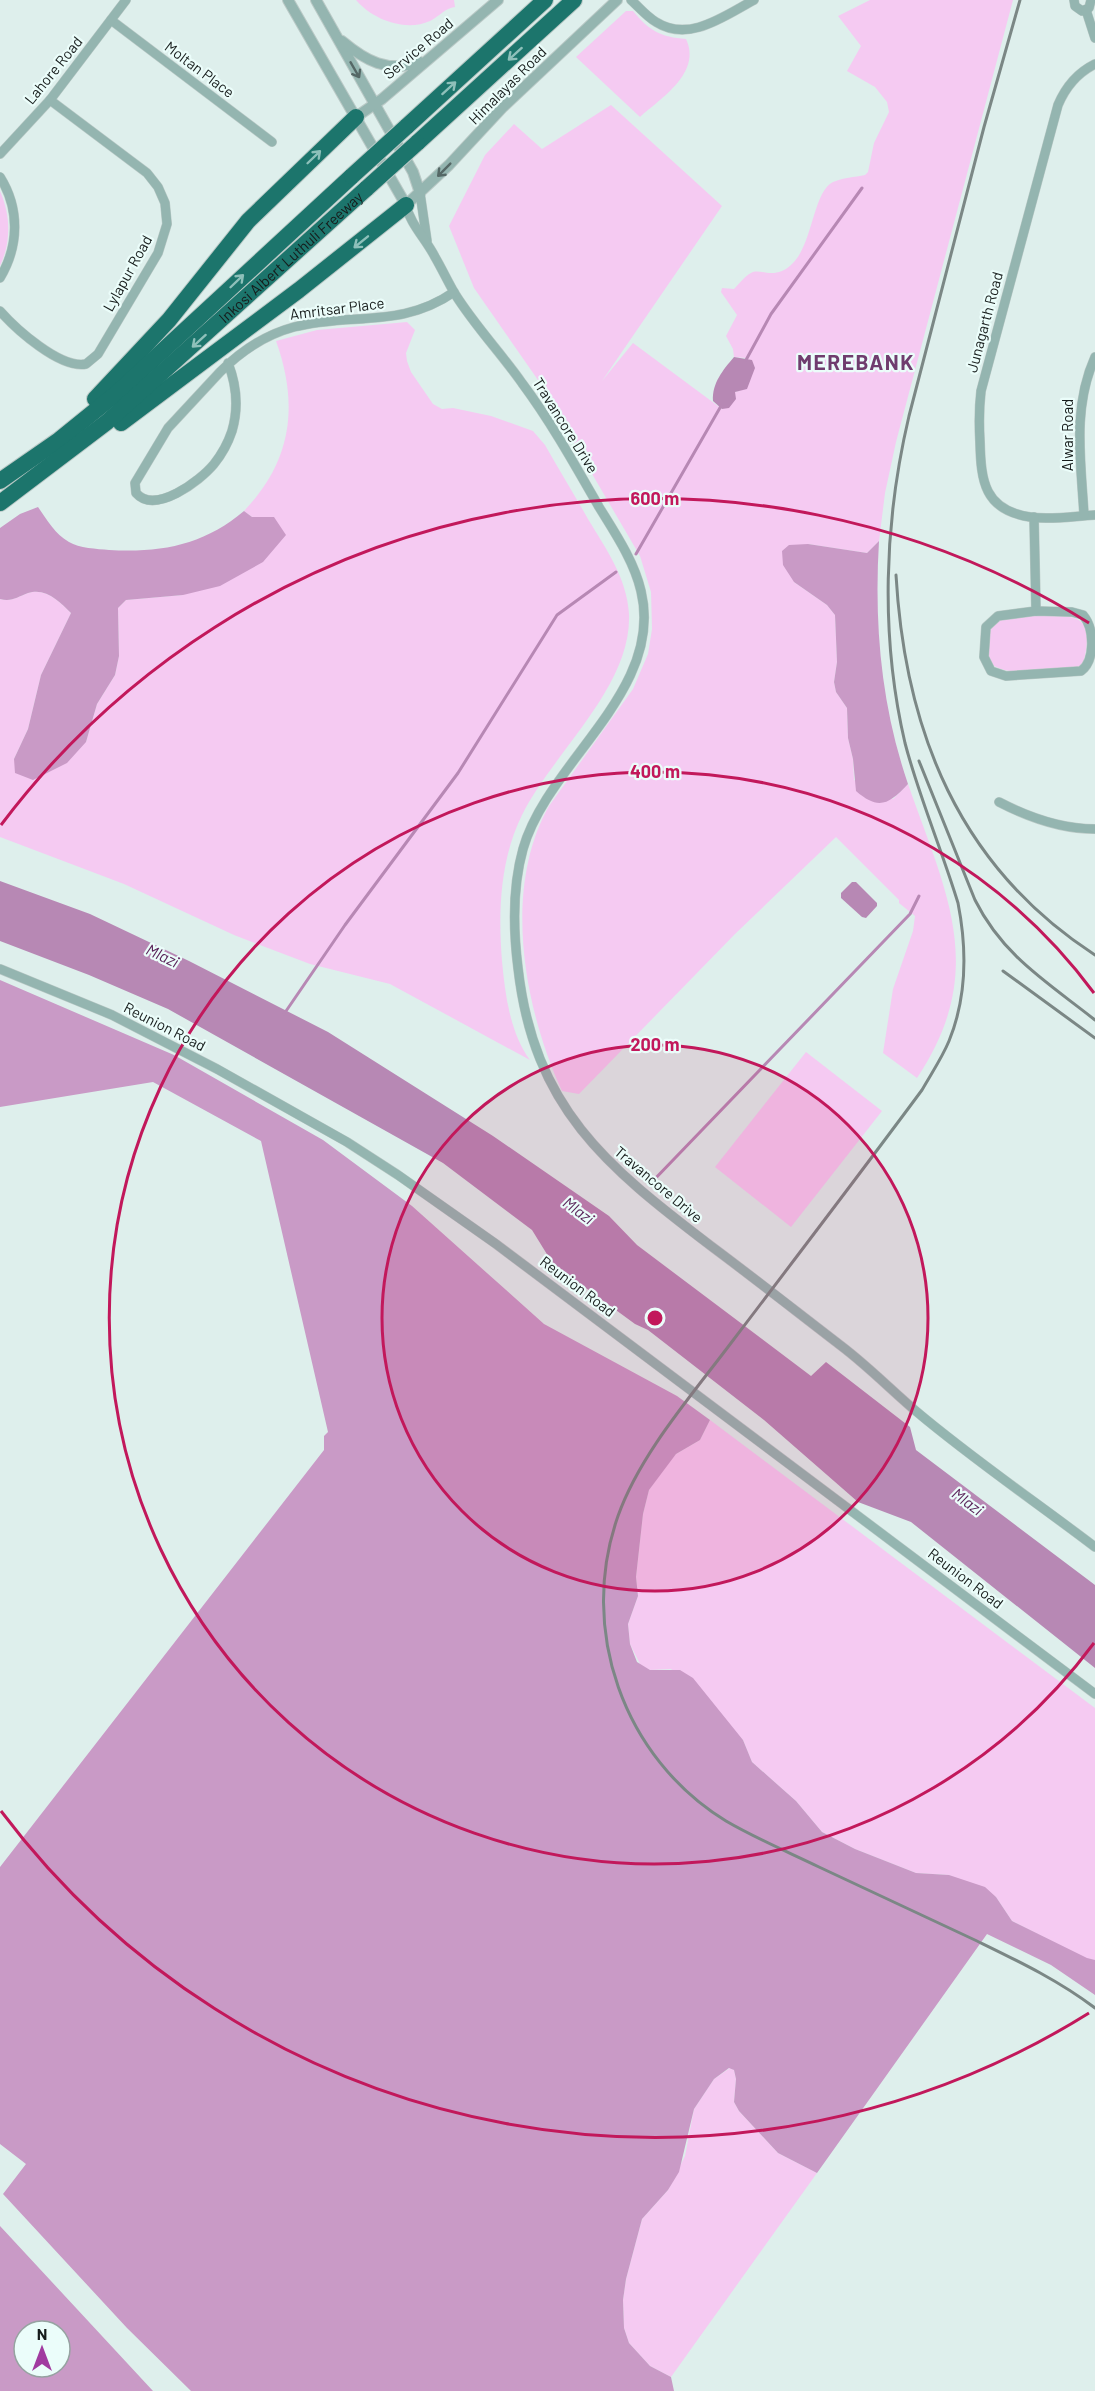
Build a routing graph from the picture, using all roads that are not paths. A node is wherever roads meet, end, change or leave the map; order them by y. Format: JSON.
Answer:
{"nodes":[{"id":1,"x":126,"y":0,"type":"edge"},
{"id":2,"x":288,"y":0,"type":"edge"},
{"id":3,"x":316,"y":0,"type":"edge"},
{"id":4,"x":498,"y":0,"type":"edge"},
{"id":5,"x":545,"y":0,"type":"edge"},
{"id":6,"x":574,"y":0,"type":"edge"},
{"id":7,"x":617,"y":0,"type":"edge"},
{"id":8,"x":631,"y":0,"type":"edge"},
{"id":9,"x":754,"y":0,"type":"edge"},
{"id":10,"x":1074,"y":0,"type":"edge"},
{"id":11,"x":1091,"y":0,"type":"edge"},
{"id":12,"x":1086,"y":10,"type":"junction"},
{"id":13,"x":111,"y":20,"type":"junction"},
{"id":14,"x":336,"y":36,"type":"junction"},
{"id":15,"x":1095,"y":39,"type":"edge"},
{"id":16,"x":426,"y":60,"type":"junction"},
{"id":17,"x":1095,"y":64,"type":"edge"},
{"id":18,"x":50,"y":100,"type":"junction"},
{"id":19,"x":375,"y":104,"type":"junction"},
{"id":20,"x":356,"y":117,"type":"junction"},
{"id":21,"x":272,"y":142,"type":"dead end"},
{"id":22,"x":0,"y":154,"type":"edge"},
{"id":23,"x":0,"y":177,"type":"edge"},
{"id":24,"x":420,"y":193,"type":"junction"},
{"id":25,"x":406,"y":205,"type":"junction"},
{"id":26,"x":427,"y":241,"type":"junction"},
{"id":27,"x":0,"y":278,"type":"edge"},
{"id":28,"x":454,"y":292,"type":"junction"},
{"id":29,"x":0,"y":311,"type":"edge"},
{"id":30,"x":1095,"y":357,"type":"edge"},
{"id":31,"x":228,"y":363,"type":"junction"},
{"id":32,"x":58,"y":440,"type":"junction"},
{"id":33,"x":0,"y":481,"type":"edge"},
{"id":34,"x":20,"y":490,"type":"junction"},
{"id":35,"x":0,"y":503,"type":"edge"},
{"id":36,"x":1084,"y":515,"type":"junction"},
{"id":37,"x":1095,"y":515,"type":"edge"},
{"id":38,"x":1034,"y":518,"type":"junction"},
{"id":39,"x":1036,"y":610,"type":"junction"},
{"id":40,"x":999,"y":802,"type":"dead end"},
{"id":41,"x":1095,"y":829,"type":"edge"},
{"id":42,"x":0,"y":969,"type":"edge"},
{"id":43,"x":1095,"y":1547,"type":"edge"},
{"id":44,"x":1095,"y":1694,"type":"edge"}],
"edges":[{"from":1,"to":13,"type":"street","name":"Lahore Road"},
{"from":2,"to":20,"type":"street"},
{"from":3,"to":14,"type":"street"},
{"from":4,"to":16,"type":"street","name":"Service Road"},
{"from":32,"to":5,"type":"highway","name":"Inkosi Albert Luthuli Freeway","one_way":true,"bridge":true},
{"from":6,"to":34,"type":"highway","name":"Inkosi Albert Luthuli Freeway","one_way":true,"bridge":true},
{"from":7,"to":24,"type":"street","name":"Himalayas Road","one_way":true},
{"from":8,"to":9,"type":"street"},
{"from":10,"to":12,"type":"street"},
{"from":11,"to":12,"type":"street"},
{"from":12,"to":15,"type":"street"},
{"from":13,"to":18,"type":"street","name":"Lahore Road"},
{"from":13,"to":21,"type":"street","name":"Moltan Place"},
{"from":14,"to":16,"type":"street"},
{"from":14,"to":19,"type":"street","one_way":true},
{"from":16,"to":19,"type":"street","name":"Service Road"},
{"from":17,"to":38,"type":"street","name":"Junagarth Road"},
{"from":18,"to":22,"type":"street","name":"Lahore Road"},
{"from":18,"to":29,"type":"street","name":"Lylapur Road"},
{"from":19,"to":20,"type":"street","name":"Service Road"},
{"from":19,"to":24,"type":"street"},
{"from":20,"to":25,"type":"street"},
{"from":32,"to":20,"type":"highway","one_way":true},
{"from":23,"to":27,"type":"street"},
{"from":24,"to":25,"type":"street","name":"Himalayas Road"},
{"from":24,"to":26,"type":"street"},
{"from":25,"to":26,"type":"street"},
{"from":25,"to":34,"type":"highway","one_way":true},
{"from":26,"to":28,"type":"street"},
{"from":28,"to":31,"type":"street","name":"Amritsar Place"},
{"from":28,"to":43,"type":"street","name":"Travancore Drive"},
{"from":30,"to":36,"type":"street","name":"Alwar Road"},
{"from":31,"to":31,"type":"street","name":"Amritsar Place"},
{"from":32,"to":33,"type":"highway","name":"Inkosi Albert Luthuli Freeway"},
{"from":34,"to":35,"type":"highway","name":"Inkosi Albert Luthuli Freeway"},
{"from":36,"to":37,"type":"street","name":"Junagarth Road"},
{"from":36,"to":38,"type":"street","name":"Junagarth Road"},
{"from":38,"to":39,"type":"street"},
{"from":39,"to":39,"type":"street"},
{"from":40,"to":41,"type":"street"},
{"from":42,"to":44,"type":"street","name":"Reunion Road"}]}
